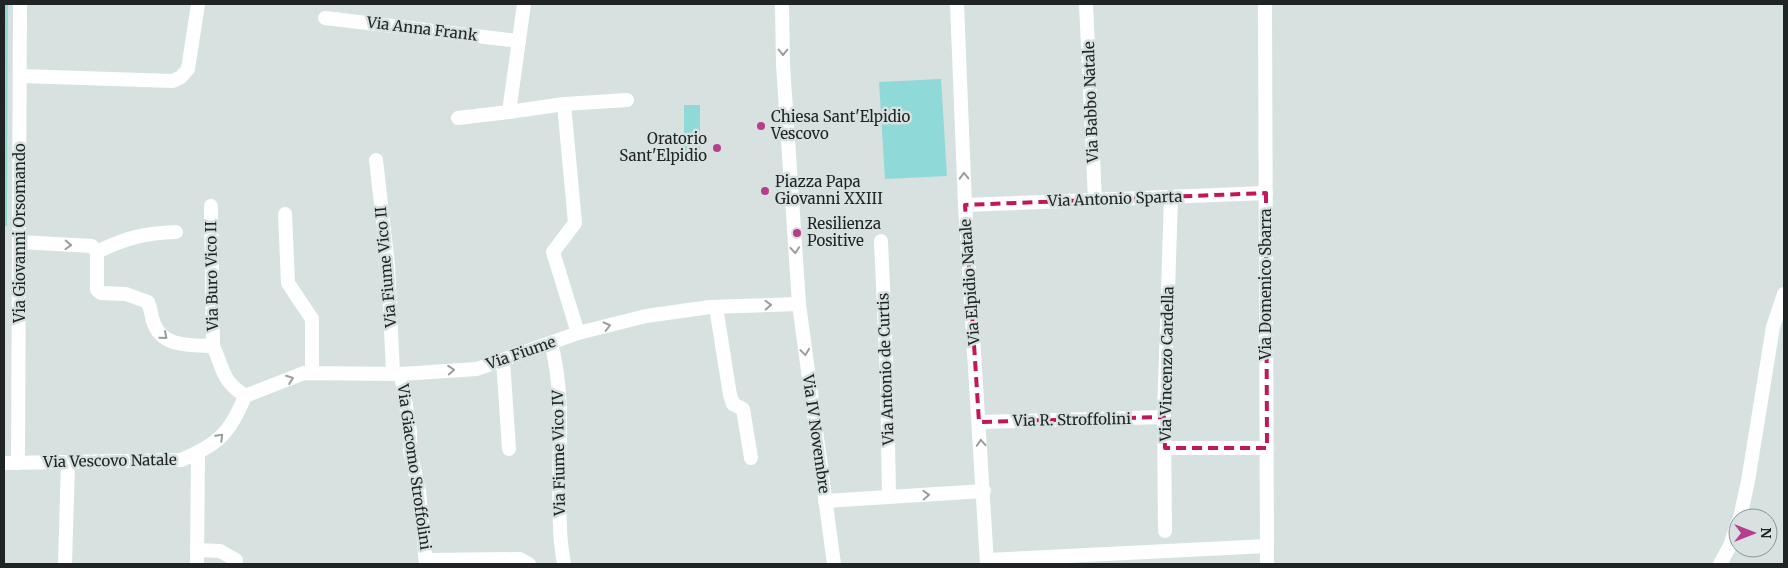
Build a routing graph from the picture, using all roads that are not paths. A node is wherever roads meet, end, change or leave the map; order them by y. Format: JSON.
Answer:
{"nodes":[{"id":1,"x":20,"y":4,"type":"edge"},
{"id":2,"x":198,"y":4,"type":"edge"},
{"id":3,"x":524,"y":4,"type":"edge"},
{"id":4,"x":782,"y":4,"type":"edge"},
{"id":5,"x":957,"y":4,"type":"edge"},
{"id":6,"x":1086,"y":4,"type":"edge"},
{"id":7,"x":1266,"y":4,"type":"edge"},
{"id":8,"x":325,"y":18,"type":"dead end"},
{"id":9,"x":519,"y":41,"type":"junction"},
{"id":10,"x":21,"y":76,"type":"junction"},
{"id":11,"x":627,"y":100,"type":"dead end"},
{"id":12,"x":564,"y":104,"type":"junction"},
{"id":13,"x":509,"y":112,"type":"junction"},
{"id":14,"x":458,"y":118,"type":"dead end"},
{"id":15,"x":376,"y":160,"type":"dead end"},
{"id":16,"x":1266,"y":192,"type":"junction"},
{"id":17,"x":1171,"y":197,"type":"junction"},
{"id":18,"x":1095,"y":200,"type":"junction"},
{"id":19,"x":965,"y":205,"type":"junction"},
{"id":20,"x":211,"y":206,"type":"dead end"},
{"id":21,"x":284,"y":214,"type":"dead end"},
{"id":22,"x":176,"y":232,"type":"dead end"},
{"id":23,"x":881,"y":241,"type":"dead end"},
{"id":24,"x":20,"y":242,"type":"junction"},
{"id":25,"x":97,"y":252,"type":"junction"},
{"id":26,"x":1784,"y":294,"type":"edge"},
{"id":27,"x":799,"y":304,"type":"junction"},
{"id":28,"x":716,"y":306,"type":"junction"},
{"id":29,"x":578,"y":333,"type":"junction"},
{"id":30,"x":551,"y":343,"type":"junction"},
{"id":31,"x":214,"y":346,"type":"junction"},
{"id":32,"x":503,"y":360,"type":"junction"},
{"id":33,"x":312,"y":373,"type":"junction"},
{"id":34,"x":397,"y":374,"type":"junction"},
{"id":35,"x":245,"y":396,"type":"junction"},
{"id":36,"x":1164,"y":418,"type":"junction"},
{"id":37,"x":979,"y":422,"type":"junction"},
{"id":38,"x":1165,"y":448,"type":"junction"},
{"id":39,"x":1266,"y":448,"type":"junction"},
{"id":40,"x":509,"y":449,"type":"dead end"},
{"id":41,"x":198,"y":453,"type":"junction"},
{"id":42,"x":751,"y":458,"type":"dead end"},
{"id":43,"x":68,"y":462,"type":"junction"},
{"id":44,"x":4,"y":463,"type":"edge"},
{"id":45,"x":18,"y":463,"type":"junction"},
{"id":46,"x":984,"y":491,"type":"junction"},
{"id":47,"x":889,"y":497,"type":"junction"},
{"id":48,"x":825,"y":501,"type":"junction"},
{"id":49,"x":1742,"y":508,"type":"edge"},
{"id":50,"x":1165,"y":531,"type":"dead end"},
{"id":51,"x":1267,"y":546,"type":"junction"},
{"id":52,"x":197,"y":550,"type":"junction"},
{"id":53,"x":1728,"y":550,"type":"edge"},
{"id":54,"x":1144,"y":558,"type":"edge"},
{"id":55,"x":236,"y":560,"type":"dead end"},
{"id":56,"x":426,"y":562,"type":"edge"},
{"id":57,"x":987,"y":562,"type":"edge"},
{"id":58,"x":65,"y":564,"type":"edge"},
{"id":59,"x":197,"y":564,"type":"edge"},
{"id":60,"x":529,"y":564,"type":"edge"},
{"id":61,"x":564,"y":564,"type":"edge"},
{"id":62,"x":834,"y":564,"type":"edge"},
{"id":63,"x":1267,"y":564,"type":"edge"},
{"id":64,"x":1720,"y":564,"type":"edge"}],
"edges":[{"from":1,"to":10,"type":"street","name":"Via Giovanni Orsomando"},
{"from":2,"to":10,"type":"street"},
{"from":3,"to":9,"type":"street"},
{"from":4,"to":27,"type":"street","name":"Via IV Novembre","one_way":true},
{"from":19,"to":5,"type":"street","name":"Via Elpidio Natale","one_way":true},
{"from":6,"to":18,"type":"street","name":"Via Babbo Natale"},
{"from":7,"to":16,"type":"street","name":"Via Domenico Sbarra"},
{"from":8,"to":9,"type":"street","name":"Via Anna Frank"},
{"from":9,"to":13,"type":"street"},
{"from":10,"to":24,"type":"street","name":"Via Giovanni Orsomando"},
{"from":11,"to":12,"type":"street"},
{"from":12,"to":13,"type":"street"},
{"from":12,"to":29,"type":"street"},
{"from":13,"to":14,"type":"street"},
{"from":15,"to":34,"type":"street","name":"Via Fiume Vico II"},
{"from":16,"to":17,"type":"street","name":"Via Antonio Sparta"},
{"from":16,"to":39,"type":"street","name":"Via Domenico Sbarra"},
{"from":17,"to":18,"type":"street","name":"Via Antonio Sparta"},
{"from":17,"to":36,"type":"street","name":"Via Vincenzo Cardella"},
{"from":18,"to":19,"type":"street","name":"Via Antonio Sparta"},
{"from":19,"to":37,"type":"street","name":"Via Elpidio Natale"},
{"from":20,"to":31,"type":"street","name":"Via Buro Vico II"},
{"from":21,"to":33,"type":"street"},
{"from":22,"to":25,"type":"street"},
{"from":23,"to":47,"type":"street","name":"Via Antonio de Curtis"},
{"from":24,"to":25,"type":"street","one_way":true},
{"from":24,"to":45,"type":"street","name":"Via Giovanni Orsomando"},
{"from":25,"to":31,"type":"street","one_way":true},
{"from":26,"to":49,"type":"street"},
{"from":28,"to":27,"type":"street","name":"Via Fiume","one_way":true},
{"from":27,"to":48,"type":"street","name":"Via IV Novembre","one_way":true},
{"from":29,"to":28,"type":"street","name":"Via Fiume","one_way":true},
{"from":28,"to":42,"type":"street"},
{"from":29,"to":30,"type":"street","name":"Via Fiume"},
{"from":30,"to":32,"type":"street","name":"Via Fiume"},
{"from":30,"to":61,"type":"street","name":"Via Fiume Vico IV"},
{"from":31,"to":35,"type":"street","name":"Via Buro Vico II"},
{"from":34,"to":32,"type":"street","name":"Via Fiume","one_way":true},
{"from":32,"to":40,"type":"street"},
{"from":33,"to":34,"type":"street","name":"Via Fiume"},
{"from":35,"to":33,"type":"street","name":"Via Fiume","one_way":true},
{"from":34,"to":56,"type":"street","name":"Via Giacomo Stroffolini"},
{"from":41,"to":35,"type":"street","name":"Via Vescovo Natale","one_way":true},
{"from":36,"to":37,"type":"street","name":"Via R. Stroffolini"},
{"from":36,"to":38,"type":"street","name":"Via Vincenzo Cardella"},
{"from":46,"to":37,"type":"street","name":"Via Elpidio Natale","one_way":true},
{"from":38,"to":39,"type":"street"},
{"from":38,"to":50,"type":"street","name":"Via Vincenzo Cardella"},
{"from":39,"to":51,"type":"street","name":"Via Domenico Sbarra"},
{"from":41,"to":43,"type":"street","name":"Via Vescovo Natale"},
{"from":41,"to":52,"type":"street"},
{"from":43,"to":45,"type":"street","name":"Via Vescovo Natale"},
{"from":43,"to":58,"type":"street"},
{"from":44,"to":45,"type":"street","name":"Via Vescovo Natale"},
{"from":47,"to":46,"type":"street","one_way":true},
{"from":46,"to":57,"type":"street","name":"Via Elpidio Natale"},
{"from":47,"to":48,"type":"street"},
{"from":48,"to":62,"type":"street","name":"Via IV Novembre"},
{"from":51,"to":54,"type":"street"},
{"from":51,"to":63,"type":"street","name":"Via Domenico Sbarra"},
{"from":52,"to":55,"type":"street"},
{"from":52,"to":59,"type":"street"},
{"from":53,"to":64,"type":"street"},
{"from":54,"to":57,"type":"street"},
{"from":56,"to":60,"type":"street","name":"Via Giacomo Stroffolini"}]}
